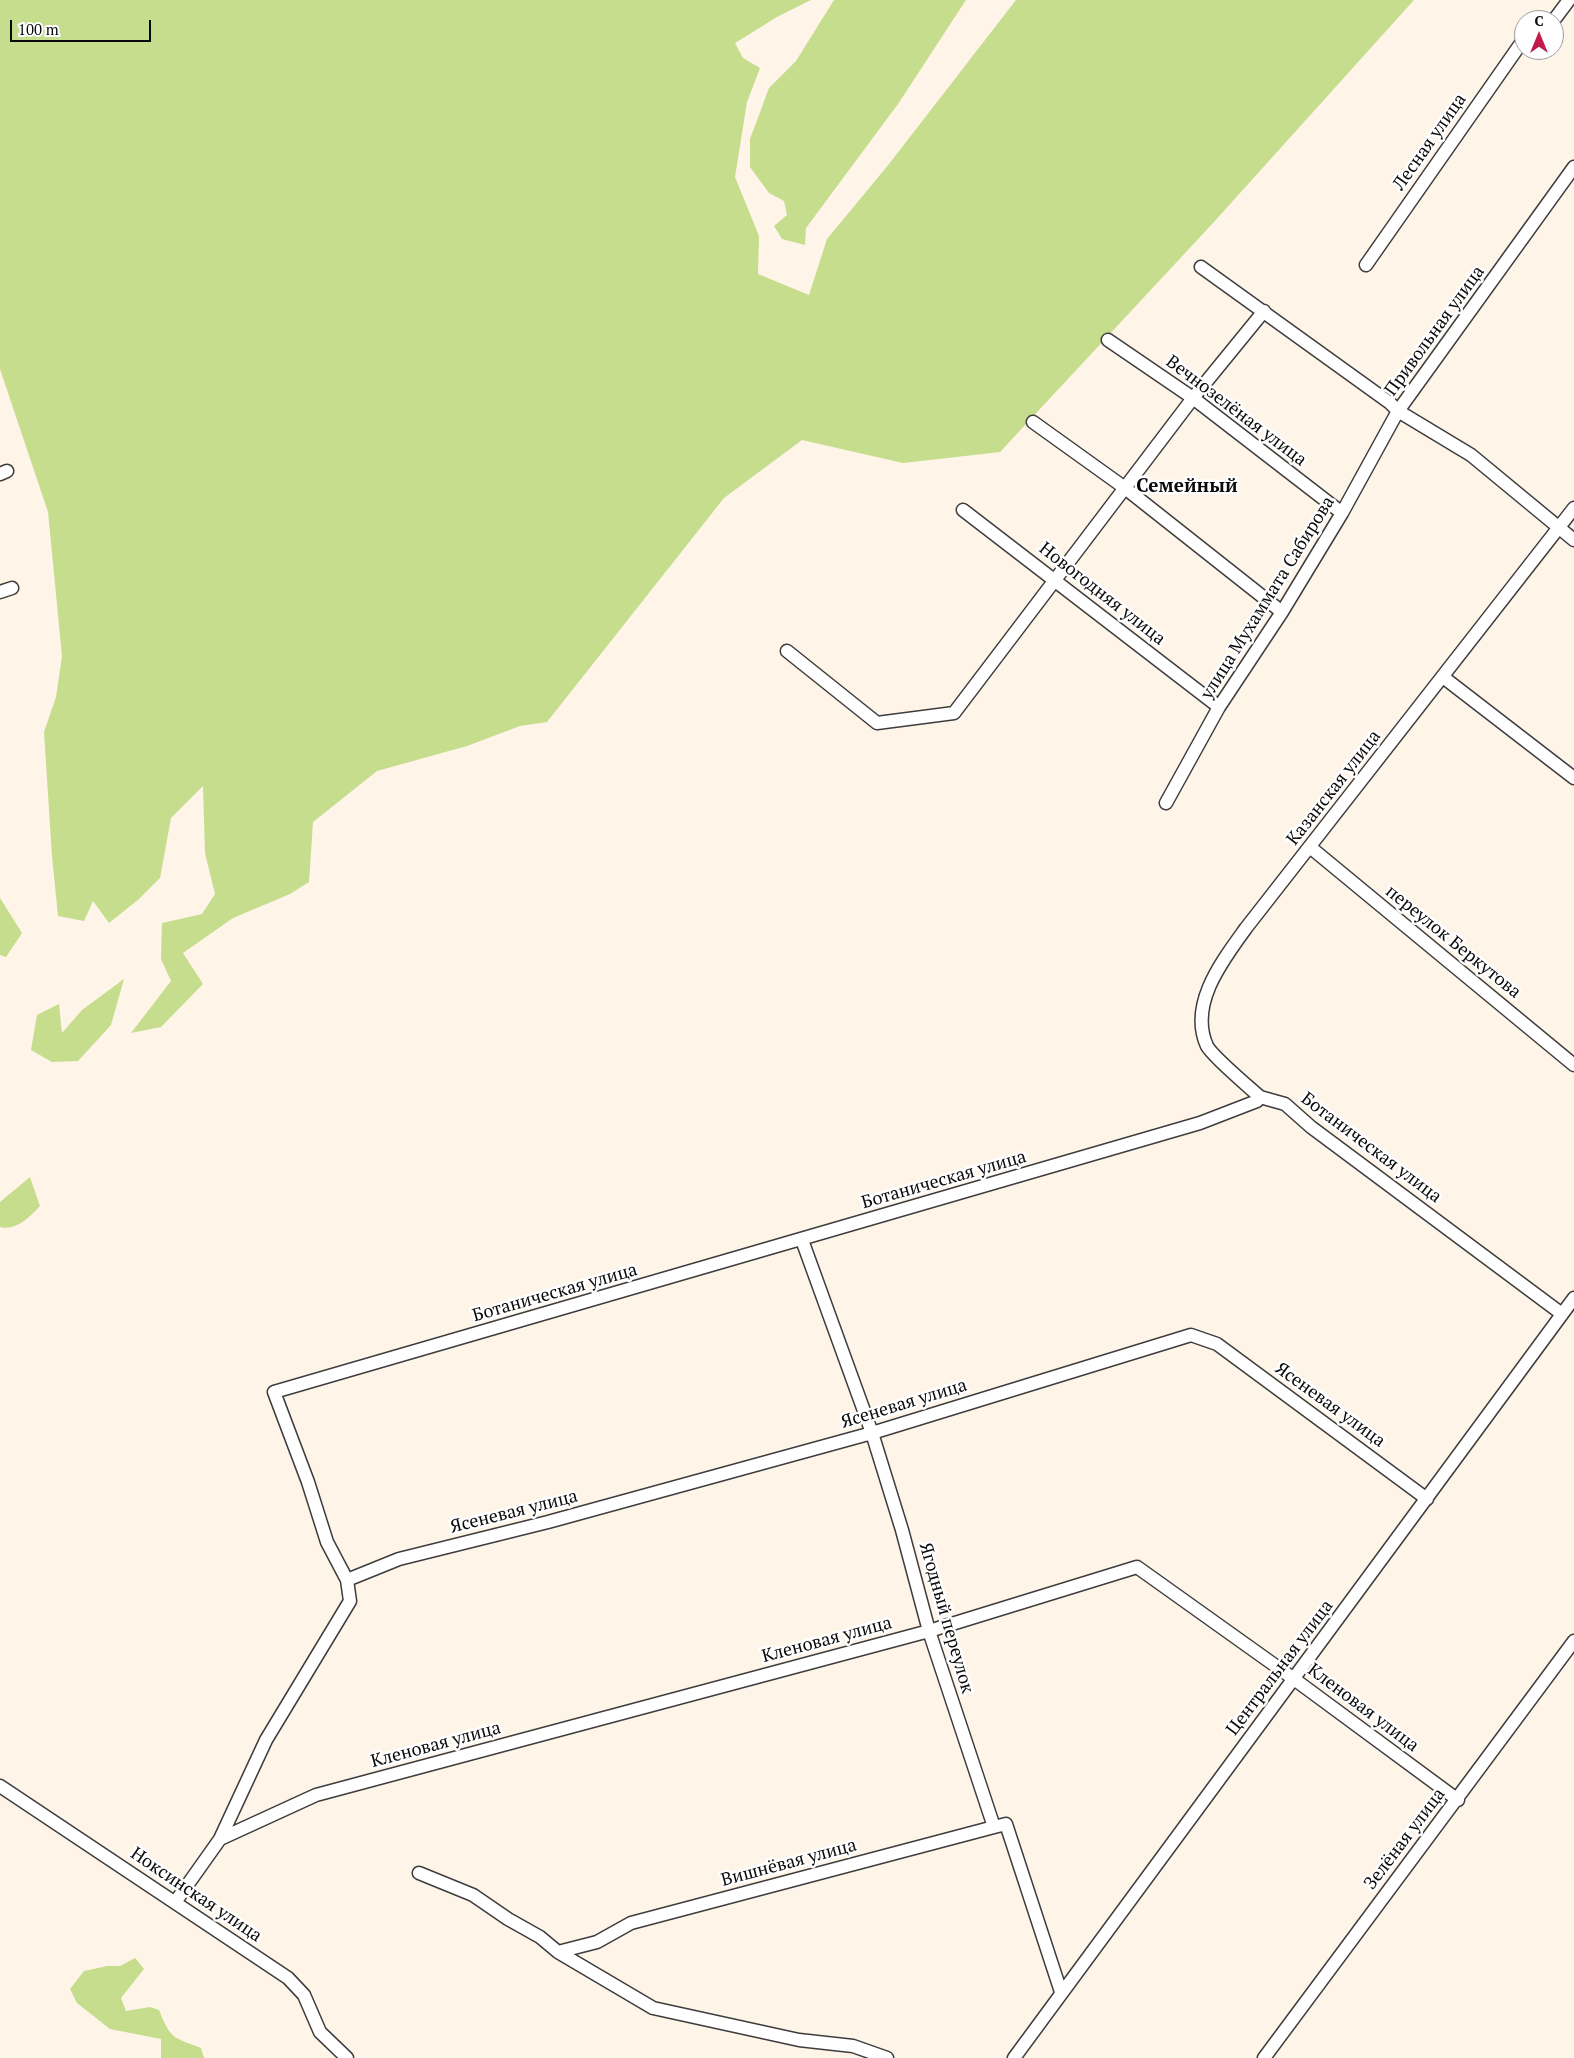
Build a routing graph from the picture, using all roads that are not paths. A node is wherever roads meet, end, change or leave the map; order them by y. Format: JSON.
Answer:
{"nodes":[{"id":1,"x":1514,"y":53,"type":"edge"},
{"id":2,"x":1574,"y":167,"type":"edge"},
{"id":3,"x":1366,"y":265,"type":"dead end"},
{"id":4,"x":1201,"y":267,"type":"dead end"},
{"id":5,"x":1264,"y":311,"type":"junction"},
{"id":6,"x":1108,"y":340,"type":"dead end"},
{"id":7,"x":1193,"y":398,"type":"junction"},
{"id":8,"x":1398,"y":412,"type":"junction"},
{"id":9,"x":1033,"y":422,"type":"dead end"},
{"id":10,"x":1125,"y":488,"type":"junction"},
{"id":11,"x":1574,"y":508,"type":"edge"},
{"id":12,"x":963,"y":510,"type":"dead end"},
{"id":13,"x":1342,"y":513,"type":"junction"},
{"id":14,"x":1558,"y":528,"type":"junction"},
{"id":15,"x":1574,"y":540,"type":"edge"},
{"id":16,"x":1055,"y":579,"type":"junction"},
{"id":17,"x":1282,"y":612,"type":"junction"},
{"id":18,"x":787,"y":651,"type":"dead end"},
{"id":19,"x":1443,"y":677,"type":"junction"},
{"id":20,"x":1219,"y":708,"type":"junction"},
{"id":21,"x":1574,"y":778,"type":"edge"},
{"id":22,"x":1166,"y":803,"type":"dead end"},
{"id":23,"x":1310,"y":847,"type":"junction"},
{"id":24,"x":1574,"y":1065,"type":"edge"},
{"id":25,"x":1260,"y":1096,"type":"junction"},
{"id":26,"x":802,"y":1240,"type":"junction"},
{"id":27,"x":1574,"y":1298,"type":"edge"},
{"id":28,"x":1562,"y":1314,"type":"junction"},
{"id":29,"x":872,"y":1432,"type":"junction"},
{"id":30,"x":1428,"y":1499,"type":"junction"},
{"id":31,"x":347,"y":1580,"type":"junction"},
{"id":32,"x":929,"y":1631,"type":"junction"},
{"id":33,"x":1574,"y":1641,"type":"edge"},
{"id":34,"x":1294,"y":1678,"type":"junction"},
{"id":35,"x":0,"y":1786,"type":"edge"},
{"id":36,"x":1458,"y":1800,"type":"junction"},
{"id":37,"x":994,"y":1827,"type":"junction"},
{"id":38,"x":220,"y":1839,"type":"junction"},
{"id":39,"x":419,"y":1872,"type":"dead end"},
{"id":40,"x":176,"y":1901,"type":"junction"},
{"id":41,"x":558,"y":1952,"type":"junction"},
{"id":42,"x":1061,"y":1992,"type":"junction"},
{"id":43,"x":347,"y":2058,"type":"edge"},
{"id":44,"x":887,"y":2058,"type":"edge"},
{"id":45,"x":1014,"y":2058,"type":"edge"},
{"id":46,"x":1264,"y":2058,"type":"edge"}],
"edges":[{"from":1,"to":3,"type":"street","name":"Лесная улица"},
{"from":2,"to":8,"type":"street","name":"Привольная улица"},
{"from":4,"to":5,"type":"street"},
{"from":5,"to":7,"type":"street"},
{"from":5,"to":8,"type":"street"},
{"from":6,"to":7,"type":"street","name":"Вечнозелёная улица"},
{"from":7,"to":10,"type":"street"},
{"from":7,"to":13,"type":"street","name":"Вечнозелёная улица"},
{"from":8,"to":13,"type":"street","name":"улица Мухаммата Сабирова"},
{"from":8,"to":14,"type":"street","name":"Привольная улица"},
{"from":9,"to":10,"type":"street"},
{"from":10,"to":16,"type":"street"},
{"from":10,"to":17,"type":"street"},
{"from":11,"to":14,"type":"street","name":"Казанская улица"},
{"from":12,"to":16,"type":"street","name":"Новогодняя улица"},
{"from":13,"to":17,"type":"street","name":"улица Мухаммата Сабирова"},
{"from":14,"to":15,"type":"street","name":"Привольная улица"},
{"from":14,"to":19,"type":"street","name":"Казанская улица"},
{"from":16,"to":18,"type":"street"},
{"from":16,"to":20,"type":"street","name":"Новогодняя улица"},
{"from":17,"to":20,"type":"street","name":"улица Мухаммата Сабирова"},
{"from":19,"to":21,"type":"street"},
{"from":19,"to":23,"type":"street","name":"Казанская улица"},
{"from":20,"to":22,"type":"street","name":"улица Мухаммата Сабирова"},
{"from":23,"to":24,"type":"street","name":"переулок Беркутова"},
{"from":23,"to":25,"type":"street","name":"Казанская улица"},
{"from":25,"to":26,"type":"street","name":"Ботаническая улица"},
{"from":25,"to":28,"type":"street","name":"Ботаническая улица"},
{"from":26,"to":29,"type":"street","name":"Ягодный переулок"},
{"from":26,"to":31,"type":"street","name":"Ботаническая улица"},
{"from":27,"to":28,"type":"street","name":"Центральная улица"},
{"from":28,"to":30,"type":"street","name":"Центральная улица"},
{"from":29,"to":30,"type":"street","name":"Ясеневая улица"},
{"from":29,"to":31,"type":"street","name":"Ясеневая улица"},
{"from":29,"to":32,"type":"street","name":"Ягодный переулок"},
{"from":30,"to":34,"type":"street","name":"Центральная улица"},
{"from":31,"to":38,"type":"street"},
{"from":32,"to":34,"type":"street","name":"Кленовая улица"},
{"from":32,"to":37,"type":"street","name":"Ягодный переулок"},
{"from":32,"to":38,"type":"street","name":"Кленовая улица"},
{"from":33,"to":36,"type":"street","name":"Зелёная улица"},
{"from":34,"to":36,"type":"street","name":"Кленовая улица"},
{"from":34,"to":42,"type":"street","name":"Центральная улица"},
{"from":35,"to":40,"type":"street","name":"Ноксинская улица"},
{"from":36,"to":46,"type":"street","name":"Зелёная улица"},
{"from":37,"to":41,"type":"street","name":"Вишнёвая улица"},
{"from":37,"to":42,"type":"street"},
{"from":38,"to":40,"type":"street"},
{"from":39,"to":41,"type":"street"},
{"from":40,"to":43,"type":"street","name":"Ноксинская улица"},
{"from":41,"to":44,"type":"street"},
{"from":42,"to":45,"type":"street","name":"Центральная улица"}]}
